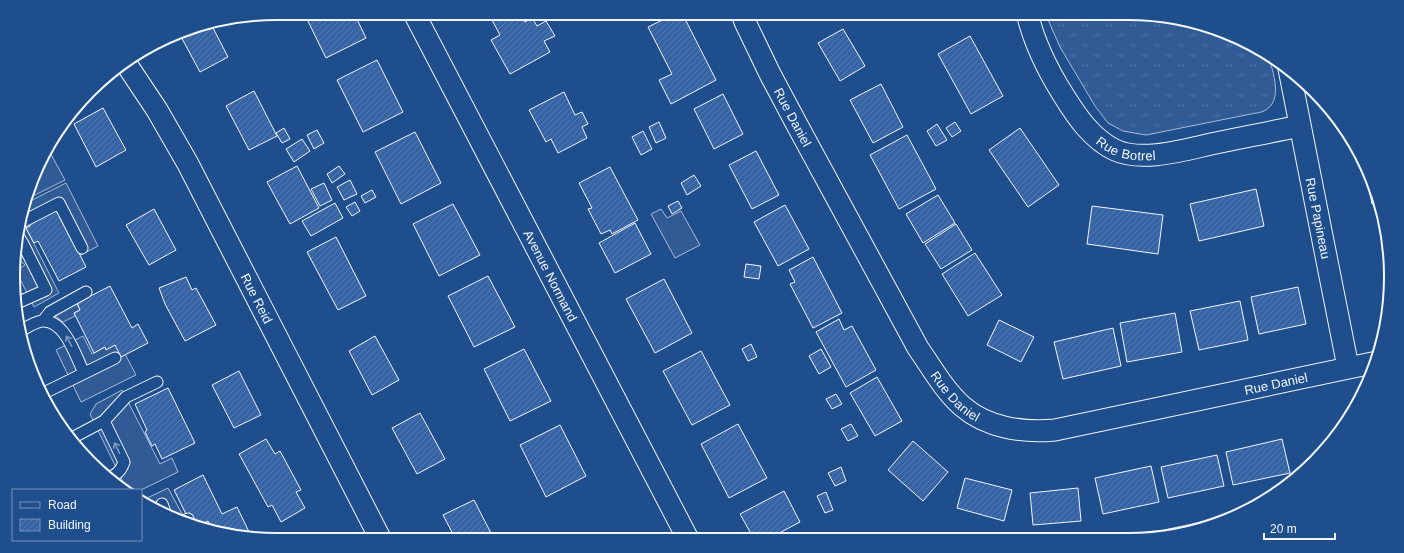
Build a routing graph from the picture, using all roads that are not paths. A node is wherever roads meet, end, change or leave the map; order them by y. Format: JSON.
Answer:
{"nodes":[{"id":1,"x":418,"y":20,"type":"edge"},
{"id":2,"x":745,"y":20,"type":"edge"},
{"id":3,"x":1029,"y":20,"type":"edge"},
{"id":4,"x":128,"y":67,"type":"edge"},
{"id":5,"x":1291,"y":79,"type":"edge"},
{"id":6,"x":1299,"y":126,"type":"junction"},
{"id":7,"x":27,"y":219,"type":"edge"},
{"id":8,"x":82,"y":248,"type":"dead end"},
{"id":9,"x":22,"y":250,"type":"edge"},
{"id":10,"x":86,"y":292,"type":"dead end"},
{"id":11,"x":21,"y":301,"type":"edge"},
{"id":12,"x":42,"y":321,"type":"junction"},
{"id":13,"x":25,"y":329,"type":"edge"},
{"id":14,"x":115,"y":358,"type":"dead end"},
{"id":15,"x":1368,"y":363,"type":"edge"},
{"id":16,"x":1348,"y":367,"type":"junction"},
{"id":17,"x":84,"y":373,"type":"junction"},
{"id":18,"x":157,"y":382,"type":"dead end"},
{"id":19,"x":47,"y":392,"type":"edge"},
{"id":20,"x":104,"y":421,"type":"junction"},
{"id":21,"x":76,"y":436,"type":"edge"},
{"id":22,"x":114,"y":475,"type":"edge"},
{"id":23,"x":377,"y":533,"type":"edge"},
{"id":24,"x":685,"y":533,"type":"edge"}],
"edges":[{"from":1,"to":24,"type":"street","name":"Avenue Normand"},
{"from":2,"to":16,"type":"street","name":"Rue Daniel"},
{"from":3,"to":6,"type":"street","name":"Rue Botrel"},
{"from":4,"to":23,"type":"street","name":"Rue Reid"},
{"from":5,"to":6,"type":"street","name":"Rue Papineau"},
{"from":6,"to":16,"type":"street","name":"Rue Papineau"},
{"from":7,"to":8,"type":"lane"},
{"from":9,"to":11,"type":"lane"},
{"from":10,"to":12,"type":"lane"},
{"from":12,"to":13,"type":"lane"},
{"from":17,"to":12,"type":"lane","one_way":true},
{"from":14,"to":17,"type":"lane"},
{"from":15,"to":16,"type":"street","name":"Rue Daniel"},
{"from":17,"to":19,"type":"lane"},
{"from":18,"to":20,"type":"lane"},
{"from":20,"to":21,"type":"lane"},
{"from":22,"to":20,"type":"lane","one_way":true}]}
